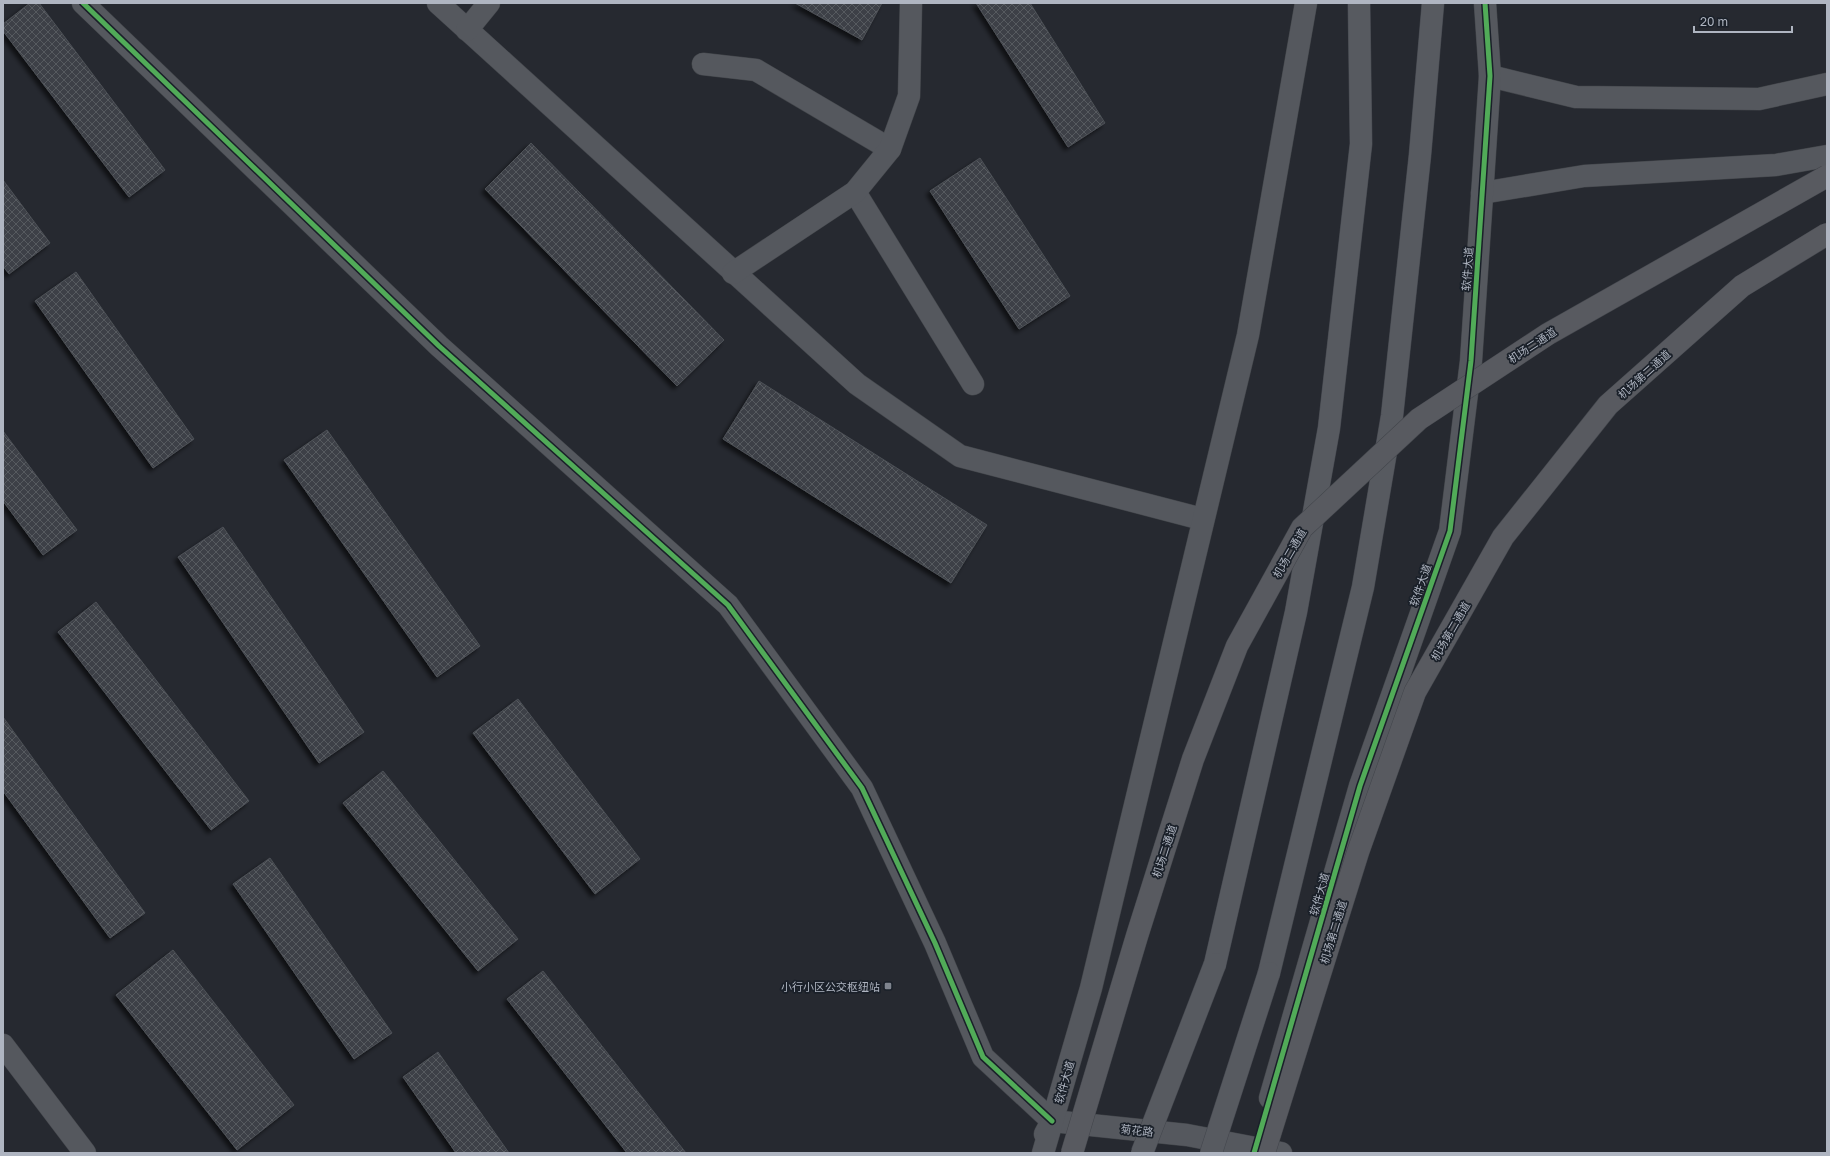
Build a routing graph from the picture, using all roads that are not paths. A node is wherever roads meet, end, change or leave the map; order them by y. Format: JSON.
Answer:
{"nodes":[{"id":1,"x":83,"y":3,"type":"edge"},
{"id":2,"x":438,"y":3,"type":"edge"},
{"id":3,"x":489,"y":3,"type":"edge"},
{"id":4,"x":911,"y":3,"type":"edge"},
{"id":5,"x":1306,"y":3,"type":"edge"},
{"id":6,"x":1359,"y":3,"type":"edge"},
{"id":7,"x":1433,"y":3,"type":"edge"},
{"id":8,"x":1485,"y":3,"type":"edge"},
{"id":9,"x":467,"y":30,"type":"junction"},
{"id":10,"x":703,"y":64,"type":"dead end"},
{"id":11,"x":1490,"y":76,"type":"junction"},
{"id":12,"x":1827,"y":84,"type":"edge"},
{"id":13,"x":890,"y":149,"type":"junction"},
{"id":14,"x":1827,"y":156,"type":"edge"},
{"id":15,"x":1827,"y":176,"type":"edge"},
{"id":16,"x":856,"y":192,"type":"junction"},
{"id":17,"x":1482,"y":193,"type":"junction"},
{"id":18,"x":1827,"y":234,"type":"edge"},
{"id":19,"x":733,"y":273,"type":"junction"},
{"id":20,"x":973,"y":384,"type":"dead end"},
{"id":21,"x":1202,"y":519,"type":"junction"},
{"id":22,"x":3,"y":1045,"type":"edge"},
{"id":23,"x":1052,"y":1122,"type":"junction"},
{"id":24,"x":1258,"y":1151,"type":"edge"},
{"id":25,"x":85,"y":1153,"type":"edge"},
{"id":26,"x":1035,"y":1153,"type":"edge"},
{"id":27,"x":1043,"y":1153,"type":"edge"},
{"id":28,"x":1072,"y":1153,"type":"edge"},
{"id":29,"x":1142,"y":1153,"type":"edge"},
{"id":30,"x":1211,"y":1153,"type":"edge"},
{"id":31,"x":1280,"y":1153,"type":"edge"}],
"edges":[{"from":1,"to":23,"type":"street"},
{"from":2,"to":9,"type":"street"},
{"from":3,"to":9,"type":"street"},
{"from":4,"to":13,"type":"street"},
{"from":5,"to":21,"type":"street","name":"软件大道"},
{"from":6,"to":29,"type":"main road","bridge":true},
{"from":7,"to":30,"type":"main road","bridge":true},
{"from":8,"to":11,"type":"street","name":"软件大道"},
{"from":9,"to":19,"type":"street"},
{"from":10,"to":13,"type":"street"},
{"from":11,"to":12,"type":"street"},
{"from":11,"to":17,"type":"street","name":"软件大道"},
{"from":13,"to":16,"type":"street"},
{"from":14,"to":17,"type":"street"},
{"from":15,"to":28,"type":"highway","name":"机场二通道","bridge":true},
{"from":16,"to":19,"type":"street"},
{"from":16,"to":20,"type":"street"},
{"from":17,"to":24,"type":"street","name":"软件大道"},
{"from":18,"to":24,"type":"highway","name":"机场第二通道","bridge":true},
{"from":19,"to":21,"type":"street"},
{"from":21,"to":23,"type":"street","name":"软件大道"},
{"from":22,"to":25,"type":"street"},
{"from":23,"to":24,"type":"street","name":"菊花路"},
{"from":23,"to":26,"type":"street"},
{"from":23,"to":27,"type":"street","name":"软件大道"},
{"from":24,"to":31,"type":"street","name":"菊花路"}]}
